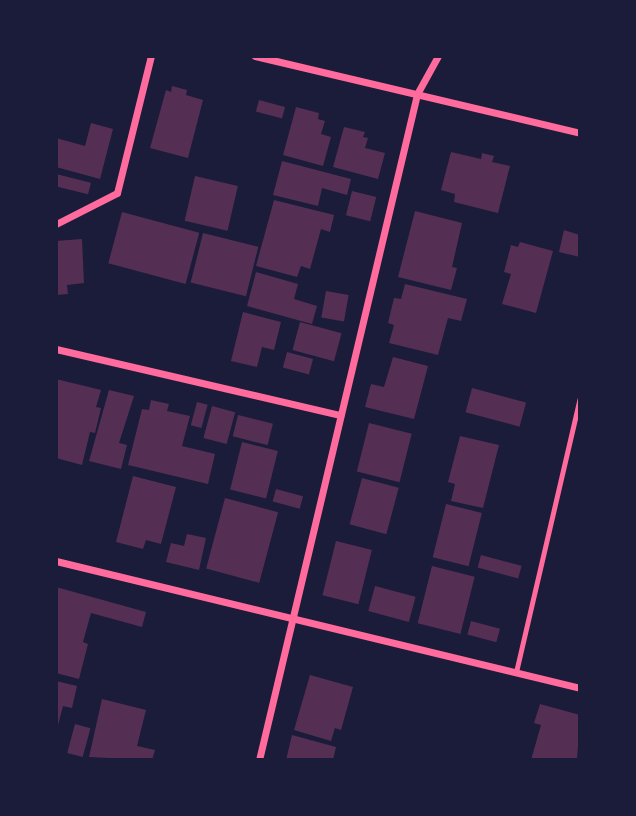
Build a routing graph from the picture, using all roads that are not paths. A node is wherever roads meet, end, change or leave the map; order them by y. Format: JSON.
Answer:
{"nodes":[{"id":1,"x":150,"y":56,"type":"edge"},
{"id":2,"x":255,"y":56,"type":"edge"},
{"id":3,"x":438,"y":56,"type":"edge"},
{"id":4,"x":417,"y":94,"type":"junction"},
{"id":5,"x":580,"y":133,"type":"edge"},
{"id":6,"x":56,"y":224,"type":"edge"},
{"id":7,"x":56,"y":349,"type":"edge"},
{"id":8,"x":580,"y":398,"type":"edge"},
{"id":9,"x":340,"y":415,"type":"junction"},
{"id":10,"x":56,"y":561,"type":"edge"},
{"id":11,"x":293,"y":616,"type":"junction"},
{"id":12,"x":516,"y":672,"type":"junction"},
{"id":13,"x":580,"y":688,"type":"edge"},
{"id":14,"x":260,"y":760,"type":"edge"}],
"edges":[{"from":1,"to":6,"type":"street"},
{"from":2,"to":4,"type":"street"},
{"from":3,"to":4,"type":"street"},
{"from":4,"to":5,"type":"street"},
{"from":4,"to":9,"type":"street"},
{"from":7,"to":9,"type":"street"},
{"from":8,"to":12,"type":"lane"},
{"from":9,"to":11,"type":"street"},
{"from":10,"to":11,"type":"street"},
{"from":11,"to":12,"type":"street"},
{"from":11,"to":14,"type":"street"},
{"from":12,"to":13,"type":"street"}]}
